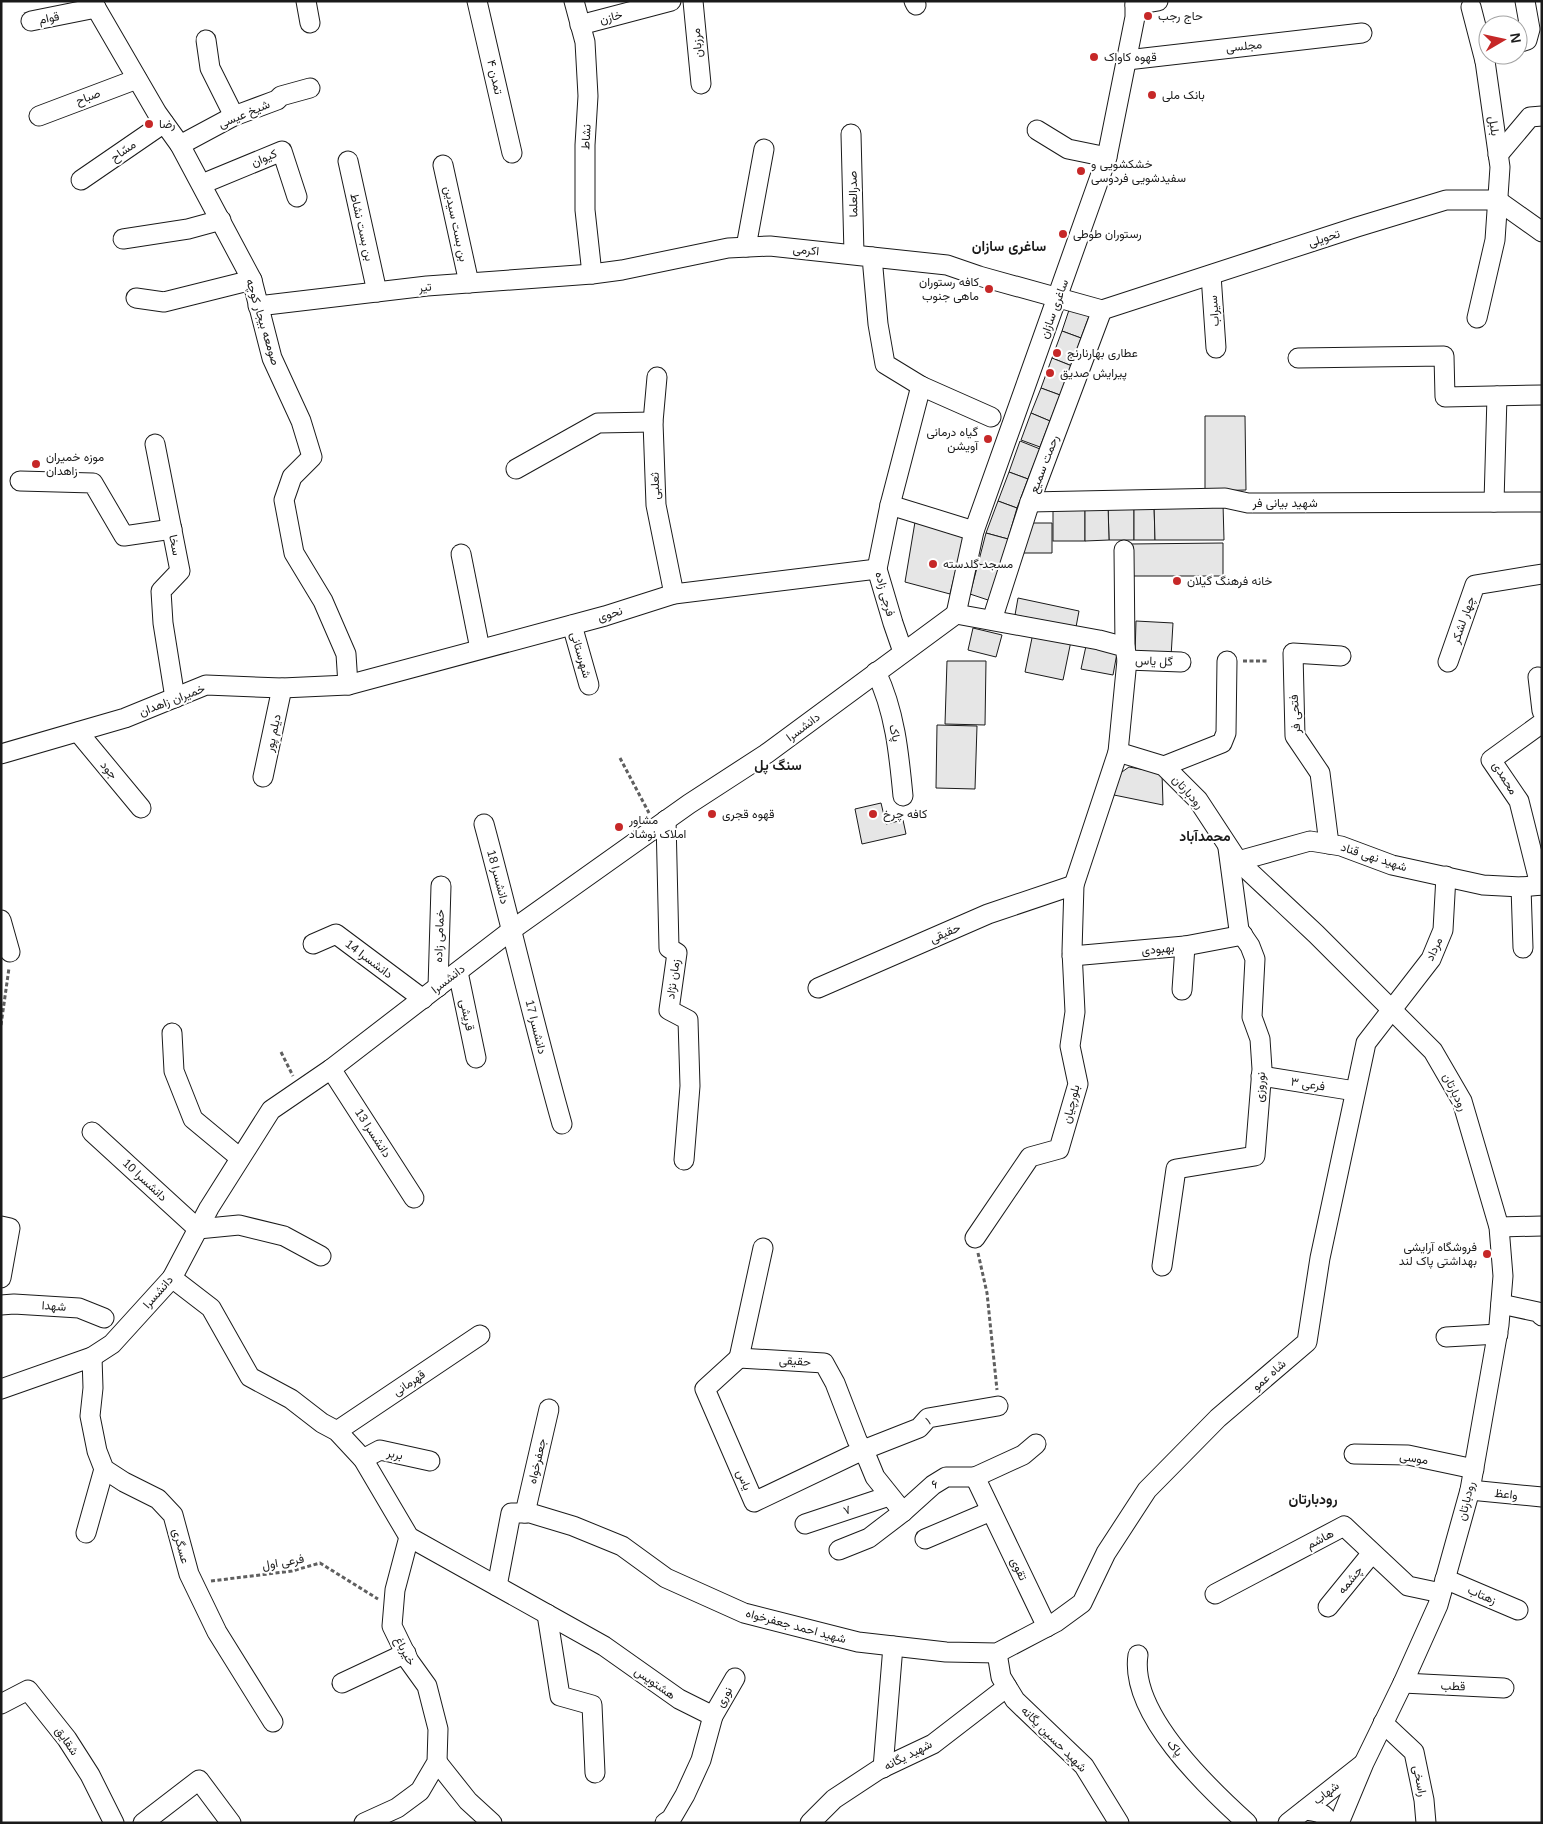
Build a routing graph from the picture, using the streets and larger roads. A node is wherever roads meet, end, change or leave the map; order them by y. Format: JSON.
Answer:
{"nodes":[{"id":1,"x":306,"y":1,"type":"edge"},
{"id":2,"x":477,"y":1,"type":"edge"},
{"id":3,"x":574,"y":1,"type":"edge"},
{"id":4,"x":671,"y":1,"type":"edge"},
{"id":5,"x":693,"y":1,"type":"edge"},
{"id":6,"x":1158,"y":1,"type":"edge"},
{"id":7,"x":1525,"y":1,"type":"edge"},
{"id":8,"x":1135,"y":3,"type":"edge"},
{"id":9,"x":94,"y":4,"type":"edge"},
{"id":10,"x":1471,"y":7,"type":"dead end"},
{"id":11,"x":1528,"y":15,"type":"edge"},
{"id":12,"x":1528,"y":18,"type":"edge"},
{"id":13,"x":31,"y":21,"type":"dead end"},
{"id":14,"x":310,"y":23,"type":"dead end"},
{"id":15,"x":580,"y":24,"type":"junction"},
{"id":16,"x":1478,"y":28,"type":"edge"},
{"id":17,"x":1362,"y":33,"type":"dead end"},
{"id":18,"x":1528,"y":34,"type":"edge"},
{"id":19,"x":1542,"y":38,"type":"edge"},
{"id":20,"x":206,"y":40,"type":"dead end"},
{"id":21,"x":1528,"y":41,"type":"edge"},
{"id":22,"x":1127,"y":60,"type":"junction"},
{"id":23,"x":1488,"y":65,"type":"edge"},
{"id":24,"x":138,"y":79,"type":"junction"},
{"id":25,"x":701,"y":84,"type":"dead end"},
{"id":26,"x":310,"y":88,"type":"dead end"},
{"id":27,"x":39,"y":116,"type":"dead end"},
{"id":28,"x":234,"y":116,"type":"junction"},
{"id":29,"x":1542,"y":116,"type":"edge"},
{"id":30,"x":164,"y":123,"type":"junction"},
{"id":31,"x":1037,"y":130,"type":"dead end"},
{"id":32,"x":851,"y":134,"type":"dead end"},
{"id":33,"x":180,"y":145,"type":"junction"},
{"id":34,"x":764,"y":149,"type":"dead end"},
{"id":35,"x":512,"y":153,"type":"dead end"},
{"id":36,"x":1498,"y":155,"type":"junction"},
{"id":37,"x":1108,"y":157,"type":"junction"},
{"id":38,"x":348,"y":161,"type":"dead end"},
{"id":39,"x":443,"y":165,"type":"dead end"},
{"id":40,"x":81,"y":180,"type":"dead end"},
{"id":41,"x":202,"y":184,"type":"junction"},
{"id":42,"x":297,"y":197,"type":"dead end"},
{"id":43,"x":1496,"y":200,"type":"junction"},
{"id":44,"x":221,"y":220,"type":"junction"},
{"id":45,"x":1542,"y":232,"type":"edge"},
{"id":46,"x":123,"y":239,"type":"dead end"},
{"id":47,"x":746,"y":247,"type":"junction"},
{"id":48,"x":863,"y":256,"type":"junction"},
{"id":49,"x":592,"y":274,"type":"junction"},
{"id":50,"x":1211,"y":274,"type":"junction"},
{"id":51,"x":252,"y":280,"type":"junction"},
{"id":52,"x":469,"y":283,"type":"junction"},
{"id":53,"x":377,"y":292,"type":"junction"},
{"id":54,"x":136,"y":298,"type":"dead end"},
{"id":55,"x":1058,"y":298,"type":"junction"},
{"id":56,"x":258,"y":306,"type":"junction"},
{"id":57,"x":1102,"y":310,"type":"junction"},
{"id":58,"x":1477,"y":318,"type":"dead end"},
{"id":59,"x":1216,"y":348,"type":"dead end"},
{"id":60,"x":1298,"y":358,"type":"dead end"},
{"id":61,"x":657,"y":377,"type":"dead end"},
{"id":62,"x":921,"y":386,"type":"junction"},
{"id":63,"x":1542,"y":395,"type":"edge"},
{"id":64,"x":1497,"y":396,"type":"junction"},
{"id":65,"x":991,"y":417,"type":"dead end"},
{"id":66,"x":653,"y":422,"type":"junction"},
{"id":67,"x":155,"y":444,"type":"dead end"},
{"id":68,"x":516,"y":469,"type":"dead end"},
{"id":69,"x":20,"y":481,"type":"dead end"},
{"id":70,"x":1030,"y":502,"type":"junction"},
{"id":71,"x":1494,"y":502,"type":"junction"},
{"id":72,"x":1542,"y":502,"type":"edge"},
{"id":73,"x":890,"y":505,"type":"junction"},
{"id":74,"x":172,"y":528,"type":"junction"},
{"id":75,"x":974,"y":531,"type":"junction"},
{"id":76,"x":1124,"y":550,"type":"dead end"},
{"id":77,"x":461,"y":554,"type":"dead end"},
{"id":78,"x":878,"y":569,"type":"junction"},
{"id":79,"x":1542,"y":574,"type":"edge"},
{"id":80,"x":674,"y":594,"type":"junction"},
{"id":81,"x":956,"y":614,"type":"junction"},
{"id":82,"x":992,"y":620,"type":"junction"},
{"id":83,"x":572,"y":625,"type":"junction"},
{"id":84,"x":480,"y":649,"type":"junction"},
{"id":85,"x":903,"y":652,"type":"junction"},
{"id":86,"x":1126,"y":654,"type":"junction"},
{"id":87,"x":1341,"y":656,"type":"dead end"},
{"id":88,"x":1227,"y":661,"type":"road end"},
{"id":89,"x":1181,"y":662,"type":"dead end"},
{"id":90,"x":1448,"y":662,"type":"dead end"},
{"id":91,"x":876,"y":672,"type":"junction"},
{"id":92,"x":1538,"y":677,"type":"dead end"},
{"id":93,"x":589,"y":684,"type":"dead end"},
{"id":94,"x":348,"y":685,"type":"junction"},
{"id":95,"x":282,"y":688,"type":"junction"},
{"id":96,"x":175,"y":698,"type":"junction"},
{"id":97,"x":1542,"y":711,"type":"edge"},
{"id":98,"x":1542,"y":723,"type":"edge"},
{"id":99,"x":78,"y":732,"type":"junction"},
{"id":100,"x":1118,"y":752,"type":"junction"},
{"id":101,"x":1,"y":754,"type":"edge"},
{"id":102,"x":1164,"y":766,"type":"junction"},
{"id":103,"x":263,"y":777,"type":"dead end"},
{"id":104,"x":902,"y":796,"type":"dead end"},
{"id":105,"x":140,"y":808,"type":"dead end"},
{"id":106,"x":484,"y":824,"type":"dead end"},
{"id":107,"x":661,"y":824,"type":"junction"},
{"id":108,"x":1329,"y":844,"type":"junction"},
{"id":109,"x":1233,"y":854,"type":"junction"},
{"id":110,"x":1446,"y":876,"type":"junction"},
{"id":111,"x":1074,"y":885,"type":"junction"},
{"id":112,"x":1541,"y":885,"type":"edge"},
{"id":113,"x":441,"y":886,"type":"dead end"},
{"id":114,"x":1521,"y":887,"type":"junction"},
{"id":115,"x":1,"y":920,"type":"edge"},
{"id":116,"x":512,"y":929,"type":"junction"},
{"id":117,"x":1243,"y":935,"type":"junction"},
{"id":118,"x":313,"y":944,"type":"dead end"},
{"id":119,"x":1185,"y":946,"type":"junction"},
{"id":120,"x":1523,"y":948,"type":"dead end"},
{"id":121,"x":10,"y":952,"type":"road end"},
{"id":122,"x":1072,"y":956,"type":"junction"},
{"id":123,"x":458,"y":972,"type":"junction"},
{"id":124,"x":818,"y":988,"type":"dead end"},
{"id":125,"x":1182,"y":990,"type":"dead end"},
{"id":126,"x":430,"y":993,"type":"junction"},
{"id":127,"x":1393,"y":1010,"type":"junction"},
{"id":128,"x":172,"y":1033,"type":"dead end"},
{"id":129,"x":476,"y":1058,"type":"dead end"},
{"id":130,"x":331,"y":1069,"type":"junction"},
{"id":131,"x":1261,"y":1076,"type":"junction"},
{"id":132,"x":1356,"y":1091,"type":"junction"},
{"id":133,"x":562,"y":1124,"type":"dead end"},
{"id":134,"x":92,"y":1132,"type":"dead end"},
{"id":135,"x":240,"y":1158,"type":"junction"},
{"id":136,"x":684,"y":1160,"type":"dead end"},
{"id":137,"x":414,"y":1198,"type":"dead end"},
{"id":138,"x":1,"y":1226,"type":"edge"},
{"id":139,"x":1542,"y":1226,"type":"edge"},
{"id":140,"x":1500,"y":1227,"type":"junction"},
{"id":141,"x":198,"y":1229,"type":"junction"},
{"id":142,"x":975,"y":1238,"type":"road end"},
{"id":143,"x":763,"y":1248,"type":"dead end"},
{"id":144,"x":321,"y":1256,"type":"dead end"},
{"id":145,"x":1162,"y":1266,"type":"dead end"},
{"id":146,"x":1,"y":1278,"type":"edge"},
{"id":147,"x":172,"y":1278,"type":"junction"},
{"id":148,"x":1501,"y":1304,"type":"junction"},
{"id":149,"x":1,"y":1305,"type":"edge"},
{"id":150,"x":1542,"y":1316,"type":"edge"},
{"id":151,"x":104,"y":1318,"type":"dead end"},
{"id":152,"x":1498,"y":1334,"type":"junction"},
{"id":153,"x":480,"y":1335,"type":"dead end"},
{"id":154,"x":1446,"y":1337,"type":"dead end"},
{"id":155,"x":92,"y":1357,"type":"junction"},
{"id":156,"x":739,"y":1358,"type":"junction"},
{"id":157,"x":1,"y":1389,"type":"edge"},
{"id":158,"x":998,"y":1406,"type":"road end"},
{"id":159,"x":548,"y":1410,"type":"dead end"},
{"id":160,"x":337,"y":1431,"type":"junction"},
{"id":161,"x":1036,"y":1444,"type":"dead end"},
{"id":162,"x":863,"y":1450,"type":"junction"},
{"id":163,"x":1354,"y":1454,"type":"dead end"},
{"id":164,"x":363,"y":1459,"type":"junction"},
{"id":165,"x":430,"y":1461,"type":"dead end"},
{"id":166,"x":104,"y":1468,"type":"junction"},
{"id":167,"x":1474,"y":1469,"type":"junction"},
{"id":168,"x":975,"y":1477,"type":"junction"},
{"id":169,"x":1470,"y":1490,"type":"junction"},
{"id":170,"x":889,"y":1496,"type":"junction"},
{"id":171,"x":1542,"y":1497,"type":"edge"},
{"id":172,"x":991,"y":1511,"type":"junction"},
{"id":173,"x":903,"y":1512,"type":"junction"},
{"id":174,"x":525,"y":1513,"type":"junction"},
{"id":175,"x":804,"y":1524,"type":"dead end"},
{"id":176,"x":86,"y":1533,"type":"dead end"},
{"id":177,"x":409,"y":1537,"type":"junction"},
{"id":178,"x":925,"y":1539,"type":"dead end"},
{"id":179,"x":839,"y":1550,"type":"dead end"},
{"id":180,"x":1372,"y":1553,"type":"junction"},
{"id":181,"x":497,"y":1586,"type":"junction"},
{"id":182,"x":1443,"y":1586,"type":"junction"},
{"id":183,"x":1215,"y":1594,"type":"dead end"},
{"id":184,"x":1328,"y":1607,"type":"dead end"},
{"id":185,"x":1518,"y":1610,"type":"dead end"},
{"id":186,"x":547,"y":1614,"type":"junction"},
{"id":187,"x":1046,"y":1627,"type":"junction"},
{"id":188,"x":893,"y":1646,"type":"junction"},
{"id":189,"x":406,"y":1653,"type":"junction"},
{"id":190,"x":997,"y":1653,"type":"junction"},
{"id":191,"x":1138,"y":1655,"type":"dead end"},
{"id":192,"x":736,"y":1678,"type":"dead end"},
{"id":193,"x":342,"y":1683,"type":"dead end"},
{"id":194,"x":1403,"y":1684,"type":"junction"},
{"id":195,"x":1007,"y":1687,"type":"junction"},
{"id":196,"x":1504,"y":1688,"type":"dead end"},
{"id":197,"x":1,"y":1704,"type":"edge"},
{"id":198,"x":713,"y":1716,"type":"junction"},
{"id":199,"x":274,"y":1722,"type":"dead end"},
{"id":200,"x":1383,"y":1723,"type":"junction"},
{"id":201,"x":437,"y":1762,"type":"junction"},
{"id":202,"x":1364,"y":1763,"type":"junction"},
{"id":203,"x":884,"y":1768,"type":"junction"},
{"id":204,"x":595,"y":1773,"type":"dead end"},
{"id":205,"x":1305,"y":1810,"type":"junction"},
{"id":206,"x":383,"y":1819,"type":"edge"},
{"id":207,"x":150,"y":1821,"type":"edge"},
{"id":208,"x":114,"y":1823,"type":"edge"},
{"id":209,"x":231,"y":1823,"type":"edge"},
{"id":210,"x":364,"y":1823,"type":"edge"},
{"id":211,"x":492,"y":1823,"type":"edge"},
{"id":212,"x":666,"y":1823,"type":"edge"},
{"id":213,"x":810,"y":1823,"type":"edge"},
{"id":214,"x":1119,"y":1823,"type":"edge"},
{"id":215,"x":1246,"y":1823,"type":"edge"},
{"id":216,"x":1288,"y":1823,"type":"edge"},
{"id":217,"x":1330,"y":1823,"type":"edge"},
{"id":218,"x":1339,"y":1823,"type":"edge"},
{"id":219,"x":1426,"y":1823,"type":"edge"}],
"edges":[{"from":1,"to":14,"type":"street"},
{"from":2,"to":35,"type":"street","name":"تمدن ۴"},
{"from":3,"to":15,"type":"street","name":"نشاط"},
{"from":4,"to":15,"type":"street","name":"خازن"},
{"from":5,"to":25,"type":"street","name":"مرزبان"},
{"from":6,"to":8,"type":"street"},
{"from":7,"to":11,"type":"street"},
{"from":8,"to":22,"type":"street","name":"ساغری سازان"},
{"from":9,"to":13,"type":"street","name":"قوام"},
{"from":9,"to":24,"type":"street","name":"صومعه بیجار کوچه"},
{"from":10,"to":16,"type":"street","name":"بلبل"},
{"from":12,"to":18,"type":"street"},
{"from":15,"to":49,"type":"street","name":"نشاط"},
{"from":17,"to":22,"type":"street","name":"مجلسی"},
{"from":19,"to":21,"type":"street"},
{"from":20,"to":28,"type":"street"},
{"from":22,"to":37,"type":"street","name":"ساغری سازان"},
{"from":23,"to":36,"type":"street","name":"بلبل"},
{"from":24,"to":27,"type":"street","name":"صباح"},
{"from":24,"to":30,"type":"street","name":"صومعه بیجار کوچه"},
{"from":26,"to":28,"type":"street","name":"شیخ عیسی"},
{"from":28,"to":33,"type":"street","name":"شیخ عیسی"},
{"from":29,"to":36,"type":"street"},
{"from":30,"to":33,"type":"street","name":"صومعه بیجار کوچه"},
{"from":30,"to":40,"type":"street","name":"مسّاح"},
{"from":31,"to":37,"type":"street"},
{"from":32,"to":48,"type":"street","name":"صدرالعلما"},
{"from":33,"to":41,"type":"street","name":"صومعه بیجار کوچه"},
{"from":34,"to":47,"type":"street"},
{"from":36,"to":43,"type":"street","name":"بلبل"},
{"from":37,"to":55,"type":"street","name":"ساغری سازان"},
{"from":38,"to":53,"type":"street","name":"بن بست نشاط"},
{"from":39,"to":52,"type":"street","name":"بن بست سیدین"},
{"from":41,"to":42,"type":"street","name":"کیوان"},
{"from":41,"to":44,"type":"street","name":"صومعه بیجار کوچه"},
{"from":43,"to":45,"type":"street"},
{"from":43,"to":50,"type":"street","name":"تحویلی"},
{"from":43,"to":58,"type":"street","name":"بلبل"},
{"from":44,"to":46,"type":"street"},
{"from":44,"to":51,"type":"street","name":"صومعه بیجار کوچه"},
{"from":47,"to":48,"type":"street","name":"اکرمی"},
{"from":47,"to":49,"type":"street","name":"اکرمی"},
{"from":48,"to":55,"type":"street","name":"اکرمی"},
{"from":48,"to":62,"type":"street"},
{"from":49,"to":52,"type":"street","name":"تیر"},
{"from":50,"to":57,"type":"street","name":"تحویلی"},
{"from":50,"to":59,"type":"street","name":"سیراب"},
{"from":51,"to":54,"type":"street"},
{"from":51,"to":56,"type":"street","name":"صومعه بیجار کوچه"},
{"from":52,"to":53,"type":"street","name":"تیر"},
{"from":53,"to":56,"type":"street","name":"تیر"},
{"from":55,"to":57,"type":"street","name":"اکرمی"},
{"from":55,"to":75,"type":"street","name":"ساغری سازان"},
{"from":56,"to":94,"type":"street","name":"صومعه بیجار کوچه"},
{"from":57,"to":70,"type":"street","name":"رحمت سمیع"},
{"from":60,"to":64,"type":"street"},
{"from":61,"to":66,"type":"street","name":"ثعلبی"},
{"from":62,"to":65,"type":"street"},
{"from":62,"to":73,"type":"street"},
{"from":63,"to":64,"type":"street"},
{"from":64,"to":71,"type":"street"},
{"from":66,"to":68,"type":"street"},
{"from":66,"to":80,"type":"street","name":"ثعلبی"},
{"from":67,"to":74,"type":"street","name":"سخا"},
{"from":69,"to":74,"type":"street"},
{"from":70,"to":71,"type":"street","name":"شهید بیانی فر"},
{"from":70,"to":82,"type":"street","name":"رحمت سمیع"},
{"from":71,"to":72,"type":"street","name":"شهید بیانی فر"},
{"from":73,"to":75,"type":"street"},
{"from":73,"to":78,"type":"street","name":"فرجی زاده"},
{"from":74,"to":96,"type":"street","name":"سخا"},
{"from":75,"to":81,"type":"street","name":"ساغری سازان"},
{"from":76,"to":86,"type":"street"},
{"from":77,"to":84,"type":"street"},
{"from":78,"to":80,"type":"street","name":"نحوی"},
{"from":78,"to":85,"type":"street","name":"فرجی زاده"},
{"from":79,"to":90,"type":"street","name":"چهار لشکر"},
{"from":80,"to":83,"type":"street","name":"نحوی"},
{"from":81,"to":82,"type":"street"},
{"from":81,"to":85,"type":"street","name":"دانشسرا"},
{"from":82,"to":86,"type":"street"},
{"from":83,"to":84,"type":"street","name":"نحوی"},
{"from":83,"to":93,"type":"street","name":"شهرستانی"},
{"from":84,"to":94,"type":"street","name":"نحوی"},
{"from":85,"to":91,"type":"street","name":"دانشسرا"},
{"from":86,"to":89,"type":"street","name":"گل یاس"},
{"from":86,"to":100,"type":"street"},
{"from":87,"to":108,"type":"street","name":"فتحی فر"},
{"from":88,"to":102,"type":"street"},
{"from":91,"to":104,"type":"street","name":"پاک"},
{"from":91,"to":107,"type":"street","name":"دانشسرا"},
{"from":92,"to":97,"type":"street"},
{"from":94,"to":95,"type":"street","name":"خمیران زاهدان"},
{"from":95,"to":96,"type":"street","name":"خمیران زاهدان"},
{"from":95,"to":103,"type":"street","name":"دیلم پور"},
{"from":96,"to":99,"type":"street","name":"خمیران زاهدان"},
{"from":98,"to":112,"type":"street","name":"محمدی"},
{"from":99,"to":101,"type":"street","name":"خمیران زاهدان"},
{"from":99,"to":105,"type":"street","name":"جود"},
{"from":100,"to":102,"type":"street","name":"رودبارتان"},
{"from":100,"to":111,"type":"street","name":"بلورچیان"},
{"from":102,"to":109,"type":"street","name":"رودبارتان"},
{"from":106,"to":116,"type":"street","name":"دانشسرا 18"},
{"from":107,"to":116,"type":"street","name":"دانشسرا"},
{"from":107,"to":136,"type":"street","name":"زمان نژاد"},
{"from":108,"to":109,"type":"street","name":"شهید نهی قناد"},
{"from":108,"to":110,"type":"street","name":"شهید نهی قناد"},
{"from":109,"to":117,"type":"street","name":"نوروزی"},
{"from":109,"to":127,"type":"street","name":"رودبارتان"},
{"from":110,"to":114,"type":"street","name":"شهید نهی قناد"},
{"from":110,"to":127,"type":"street","name":"مرداد"},
{"from":111,"to":122,"type":"street","name":"بلورچیان"},
{"from":111,"to":124,"type":"street","name":"حقیقی"},
{"from":112,"to":114,"type":"street","name":"شهید نهی قناد"},
{"from":113,"to":126,"type":"street","name":"خمامی زاده"},
{"from":114,"to":120,"type":"street"},
{"from":115,"to":121,"type":"street"},
{"from":116,"to":123,"type":"street","name":"دانشسرا"},
{"from":116,"to":133,"type":"street","name":"دانشسرا 17"},
{"from":117,"to":119,"type":"street","name":"بهبودی"},
{"from":117,"to":131,"type":"street","name":"نوروزی"},
{"from":118,"to":126,"type":"street","name":"دانشسرا 14"},
{"from":119,"to":122,"type":"street","name":"بهبودی"},
{"from":119,"to":125,"type":"street"},
{"from":122,"to":142,"type":"street","name":"بلورچیان"},
{"from":123,"to":126,"type":"street","name":"دانشسرا"},
{"from":123,"to":129,"type":"street","name":"قریشی"},
{"from":126,"to":130,"type":"street","name":"دانشسرا"},
{"from":127,"to":132,"type":"street","name":"شاه عمو"},
{"from":127,"to":140,"type":"street","name":"رودبارتان"},
{"from":128,"to":135,"type":"street"},
{"from":130,"to":135,"type":"street","name":"دانشسرا"},
{"from":130,"to":137,"type":"street","name":"دانشسرا 13"},
{"from":131,"to":132,"type":"street","name":"فرعی ۳"},
{"from":131,"to":145,"type":"street","name":"نوروزی"},
{"from":132,"to":187,"type":"street","name":"شاه عمو"},
{"from":134,"to":141,"type":"street","name":"دانشسرا 10"},
{"from":135,"to":141,"type":"street","name":"دانشسرا"},
{"from":138,"to":146,"type":"street"},
{"from":139,"to":140,"type":"street"},
{"from":140,"to":148,"type":"street","name":"رودبارتان"},
{"from":141,"to":144,"type":"street"},
{"from":141,"to":147,"type":"street","name":"دانشسرا"},
{"from":143,"to":156,"type":"street"},
{"from":147,"to":155,"type":"street","name":"دانشسرا"},
{"from":147,"to":160,"type":"street"},
{"from":148,"to":150,"type":"street"},
{"from":148,"to":152,"type":"street","name":"رودبارتان"},
{"from":149,"to":151,"type":"street","name":"شهدا"},
{"from":152,"to":154,"type":"street"},
{"from":152,"to":167,"type":"street","name":"رودبارتان"},
{"from":153,"to":160,"type":"street","name":"قهرمانی"},
{"from":155,"to":157,"type":"street","name":"دانشسرا"},
{"from":155,"to":166,"type":"street"},
{"from":156,"to":162,"type":"street","name":"حقیقی"},
{"from":156,"to":162,"type":"street","name":"یاس"},
{"from":158,"to":162,"type":"street","name":"۱"},
{"from":159,"to":174,"type":"street","name":"جعفرخواه"},
{"from":160,"to":164,"type":"street"},
{"from":161,"to":168,"type":"street"},
{"from":162,"to":170,"type":"street","name":"حقیقی"},
{"from":163,"to":167,"type":"street","name":"موسی"},
{"from":164,"to":165,"type":"street","name":"بربر"},
{"from":164,"to":177,"type":"street"},
{"from":166,"to":176,"type":"street"},
{"from":166,"to":199,"type":"street","name":"عسگری"},
{"from":167,"to":169,"type":"street","name":"رودبارتان"},
{"from":168,"to":172,"type":"street","name":"تقوی"},
{"from":168,"to":173,"type":"street","name":"۶"},
{"from":169,"to":171,"type":"street","name":"واعظ"},
{"from":169,"to":182,"type":"street","name":"رودبارتان"},
{"from":170,"to":173,"type":"street","name":"حقیقی"},
{"from":170,"to":175,"type":"street","name":"۷"},
{"from":172,"to":178,"type":"street"},
{"from":172,"to":187,"type":"street","name":"تقوی"},
{"from":173,"to":179,"type":"street","name":"۶"},
{"from":174,"to":181,"type":"street"},
{"from":174,"to":188,"type":"street","name":"شهید احمد جعفرخواه"},
{"from":177,"to":181,"type":"street","name":"هشتویس"},
{"from":177,"to":189,"type":"street","name":"خیرباغ"},
{"from":180,"to":182,"type":"street","name":"هاشم"},
{"from":180,"to":183,"type":"street","name":"هاشم"},
{"from":180,"to":184,"type":"street","name":"چشمه"},
{"from":181,"to":186,"type":"street","name":"هشتویس"},
{"from":182,"to":185,"type":"street","name":"زهتاب"},
{"from":182,"to":194,"type":"street","name":"رودبارتان"},
{"from":186,"to":198,"type":"street","name":"هشتویس"},
{"from":186,"to":204,"type":"street"},
{"from":187,"to":190,"type":"street","name":"شاه عمو"},
{"from":188,"to":190,"type":"street","name":"شهید احمد جعفرخواه"},
{"from":188,"to":203,"type":"street"},
{"from":189,"to":193,"type":"street"},
{"from":189,"to":201,"type":"street","name":"خیرباغ"},
{"from":190,"to":195,"type":"street","name":"شهید حسین یگانه"},
{"from":191,"to":215,"type":"street","name":"پاک"},
{"from":192,"to":198,"type":"street","name":"نوری"},
{"from":194,"to":196,"type":"street","name":"قطب"},
{"from":194,"to":200,"type":"street","name":"رودبارتان"},
{"from":195,"to":203,"type":"street","name":"شهید یگانه"},
{"from":195,"to":214,"type":"street","name":"شهید حسین یگانه"},
{"from":197,"to":208,"type":"street","name":"شقایق"},
{"from":198,"to":212,"type":"street"},
{"from":200,"to":202,"type":"street","name":"رودبارتان"},
{"from":200,"to":219,"type":"street","name":"راسخی"},
{"from":201,"to":206,"type":"street"},
{"from":201,"to":211,"type":"street"},
{"from":202,"to":205,"type":"street","name":"شهاب"},
{"from":202,"to":218,"type":"street","name":"رودبارتان"},
{"from":203,"to":213,"type":"street","name":"شهید یگانه"},
{"from":205,"to":216,"type":"street","name":"شهاب"},
{"from":205,"to":217,"type":"street"},
{"from":206,"to":210,"type":"street"},
{"from":207,"to":209,"type":"street"}]}
